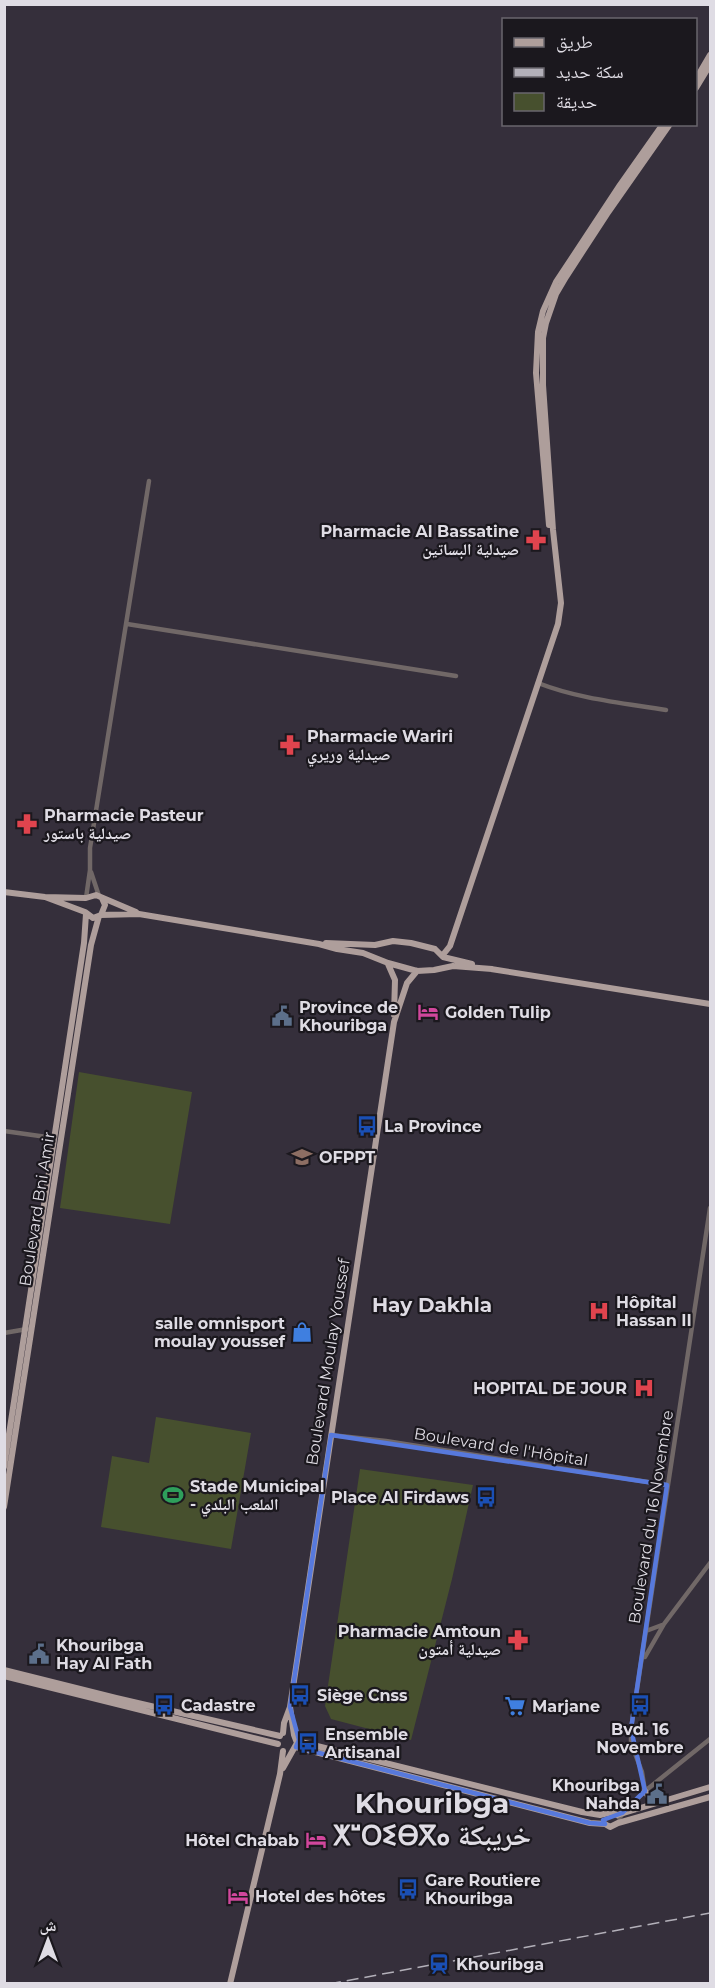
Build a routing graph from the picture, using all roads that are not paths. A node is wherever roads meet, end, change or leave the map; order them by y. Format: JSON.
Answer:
{"nodes":[{"id":1,"x":711,"y":55,"type":"edge"},
{"id":2,"x":711,"y":65,"type":"edge"},
{"id":3,"x":697,"y":77,"type":"edge"},
{"id":4,"x":697,"y":86,"type":"edge"},
{"id":5,"x":662,"y":126,"type":"edge"},
{"id":6,"x":669,"y":126,"type":"edge"},
{"id":7,"x":149,"y":481,"type":"dead end"},
{"id":8,"x":127,"y":624,"type":"junction"},
{"id":9,"x":558,"y":624,"type":"junction"},
{"id":10,"x":456,"y":676,"type":"dead end"},
{"id":11,"x":538,"y":683,"type":"junction"},
{"id":12,"x":666,"y":710,"type":"dead end"},
{"id":13,"x":90,"y":870,"type":"junction"},
{"id":14,"x":4,"y":892,"type":"edge"},
{"id":15,"x":45,"y":897,"type":"junction"},
{"id":16,"x":101,"y":897,"type":"junction"},
{"id":17,"x":86,"y":898,"type":"junction"},
{"id":18,"x":85,"y":913,"type":"junction"},
{"id":19,"x":139,"y":914,"type":"junction"},
{"id":20,"x":100,"y":916,"type":"junction"},
{"id":21,"x":450,"y":940,"type":"junction"},
{"id":22,"x":319,"y":944,"type":"junction"},
{"id":23,"x":379,"y":944,"type":"junction"},
{"id":24,"x":435,"y":949,"type":"junction"},
{"id":25,"x":442,"y":957,"type":"junction"},
{"id":26,"x":378,"y":958,"type":"junction"},
{"id":27,"x":388,"y":963,"type":"junction"},
{"id":28,"x":439,"y":968,"type":"junction"},
{"id":29,"x":492,"y":969,"type":"junction"},
{"id":30,"x":417,"y":971,"type":"junction"},
{"id":31,"x":711,"y":1004,"type":"edge"},
{"id":32,"x":394,"y":1022,"type":"junction"},
{"id":33,"x":4,"y":1131,"type":"edge"},
{"id":34,"x":54,"y":1138,"type":"junction"},
{"id":35,"x":711,"y":1208,"type":"edge"},
{"id":36,"x":29,"y":1329,"type":"junction"},
{"id":37,"x":4,"y":1333,"type":"edge"},
{"id":38,"x":331,"y":1435,"type":"junction"},
{"id":39,"x":4,"y":1467,"type":"edge"},
{"id":40,"x":667,"y":1485,"type":"junction"},
{"id":41,"x":4,"y":1507,"type":"edge"},
{"id":42,"x":711,"y":1563,"type":"edge"},
{"id":43,"x":648,"y":1617,"type":"junction"},
{"id":44,"x":662,"y":1625,"type":"junction"},
{"id":45,"x":646,"y":1634,"type":"junction"},
{"id":46,"x":656,"y":1636,"type":"junction"},
{"id":47,"x":642,"y":1663,"type":"junction"},
{"id":48,"x":4,"y":1670,"type":"edge"},
{"id":49,"x":4,"y":1676,"type":"edge"},
{"id":50,"x":290,"y":1707,"type":"junction"},
{"id":51,"x":282,"y":1735,"type":"junction"},
{"id":52,"x":711,"y":1739,"type":"edge"},
{"id":53,"x":278,"y":1744,"type":"junction"},
{"id":54,"x":295,"y":1744,"type":"junction"},
{"id":55,"x":283,"y":1751,"type":"junction"},
{"id":56,"x":280,"y":1774,"type":"junction"},
{"id":57,"x":711,"y":1786,"type":"edge"},
{"id":58,"x":645,"y":1791,"type":"junction"},
{"id":59,"x":711,"y":1797,"type":"edge"},
{"id":60,"x":653,"y":1804,"type":"junction"},
{"id":61,"x":606,"y":1814,"type":"junction"},
{"id":62,"x":619,"y":1817,"type":"junction"},
{"id":63,"x":605,"y":1824,"type":"junction"},
{"id":64,"x":230,"y":1983,"type":"edge"}],
"edges":[{"from":1,"to":3,"type":"main road"},
{"from":2,"to":4,"type":"main road"},
{"from":5,"to":9,"type":"main road"},
{"from":6,"to":9,"type":"main road"},
{"from":7,"to":8,"type":"street"},
{"from":8,"to":10,"type":"street"},
{"from":8,"to":13,"type":"street"},
{"from":9,"to":11,"type":"main road"},
{"from":11,"to":12,"type":"street"},
{"from":11,"to":21,"type":"main road"},
{"from":13,"to":16,"type":"street"},
{"from":13,"to":17,"type":"street"},
{"from":14,"to":15,"type":"main road"},
{"from":15,"to":17,"type":"main road"},
{"from":15,"to":18,"type":"main road"},
{"from":16,"to":17,"type":"main road"},
{"from":16,"to":19,"type":"main road"},
{"from":16,"to":20,"type":"main road"},
{"from":17,"to":18,"type":"main road"},
{"from":18,"to":20,"type":"main road"},
{"from":18,"to":34,"type":"main road","name":"Boulevard Bni Amir"},
{"from":19,"to":20,"type":"main road"},
{"from":19,"to":22,"type":"main road"},
{"from":20,"to":36,"type":"main road","name":"Boulevard Bni Amir"},
{"from":21,"to":24,"type":"main road"},
{"from":21,"to":25,"type":"main road"},
{"from":22,"to":23,"type":"main road"},
{"from":22,"to":26,"type":"main road"},
{"from":23,"to":24,"type":"main road"},
{"from":23,"to":26,"type":"main road"},
{"from":24,"to":25,"type":"main road"},
{"from":25,"to":28,"type":"main road"},
{"from":25,"to":29,"type":"main road"},
{"from":26,"to":27,"type":"main road"},
{"from":27,"to":30,"type":"main road"},
{"from":27,"to":32,"type":"main road"},
{"from":28,"to":29,"type":"main road"},
{"from":28,"to":30,"type":"main road"},
{"from":29,"to":31,"type":"main road"},
{"from":30,"to":32,"type":"main road"},
{"from":32,"to":38,"type":"main road","name":"Boulevard Moulay Youssef"},
{"from":33,"to":34,"type":"street"},
{"from":34,"to":36,"type":"main road","name":"Boulevard Bni Amir"},
{"from":35,"to":40,"type":"street","name":"Boulevard du 16 Novembre"},
{"from":36,"to":37,"type":"street"},
{"from":36,"to":39,"type":"main road","name":"Boulevard Bni Amir"},
{"from":36,"to":41,"type":"main road","name":"Boulevard Bni Amir"},
{"from":38,"to":40,"type":"street","name":"Boulevard de l'Hôpital"},
{"from":38,"to":50,"type":"main road","name":"Boulevard Moulay Youssef"},
{"from":40,"to":43,"type":"street","name":"Boulevard du 16 Novembre"},
{"from":42,"to":44,"type":"street"},
{"from":43,"to":44,"type":"street"},
{"from":43,"to":45,"type":"street","name":"Boulevard du 16 Novembre"},
{"from":44,"to":45,"type":"street"},
{"from":44,"to":46,"type":"street"},
{"from":45,"to":46,"type":"street"},
{"from":45,"to":47,"type":"street","name":"Boulevard du 16 Novembre"},
{"from":46,"to":47,"type":"street"},
{"from":47,"to":58,"type":"street","name":"Boulevard du 16 Novembre"},
{"from":48,"to":51,"type":"main road"},
{"from":49,"to":53,"type":"main road"},
{"from":50,"to":51,"type":"main road","name":"Boulevard Moulay Youssef"},
{"from":50,"to":54,"type":"main road","name":"Boulevard Moulay Youssef"},
{"from":51,"to":53,"type":"main road","name":"Boulevard Moulay Youssef"},
{"from":51,"to":54,"type":"main road"},
{"from":52,"to":58,"type":"street"},
{"from":53,"to":55,"type":"main road"},
{"from":54,"to":55,"type":"main road"},
{"from":54,"to":56,"type":"main road"},
{"from":54,"to":61,"type":"main road"},
{"from":54,"to":63,"type":"main road"},
{"from":55,"to":56,"type":"main road"},
{"from":56,"to":64,"type":"main road"},
{"from":57,"to":60,"type":"main road"},
{"from":58,"to":60,"type":"main road"},
{"from":58,"to":62,"type":"street"},
{"from":59,"to":62,"type":"main road"},
{"from":60,"to":62,"type":"main road"},
{"from":61,"to":62,"type":"main road"},
{"from":61,"to":63,"type":"main road"},
{"from":62,"to":63,"type":"main road"}]}
